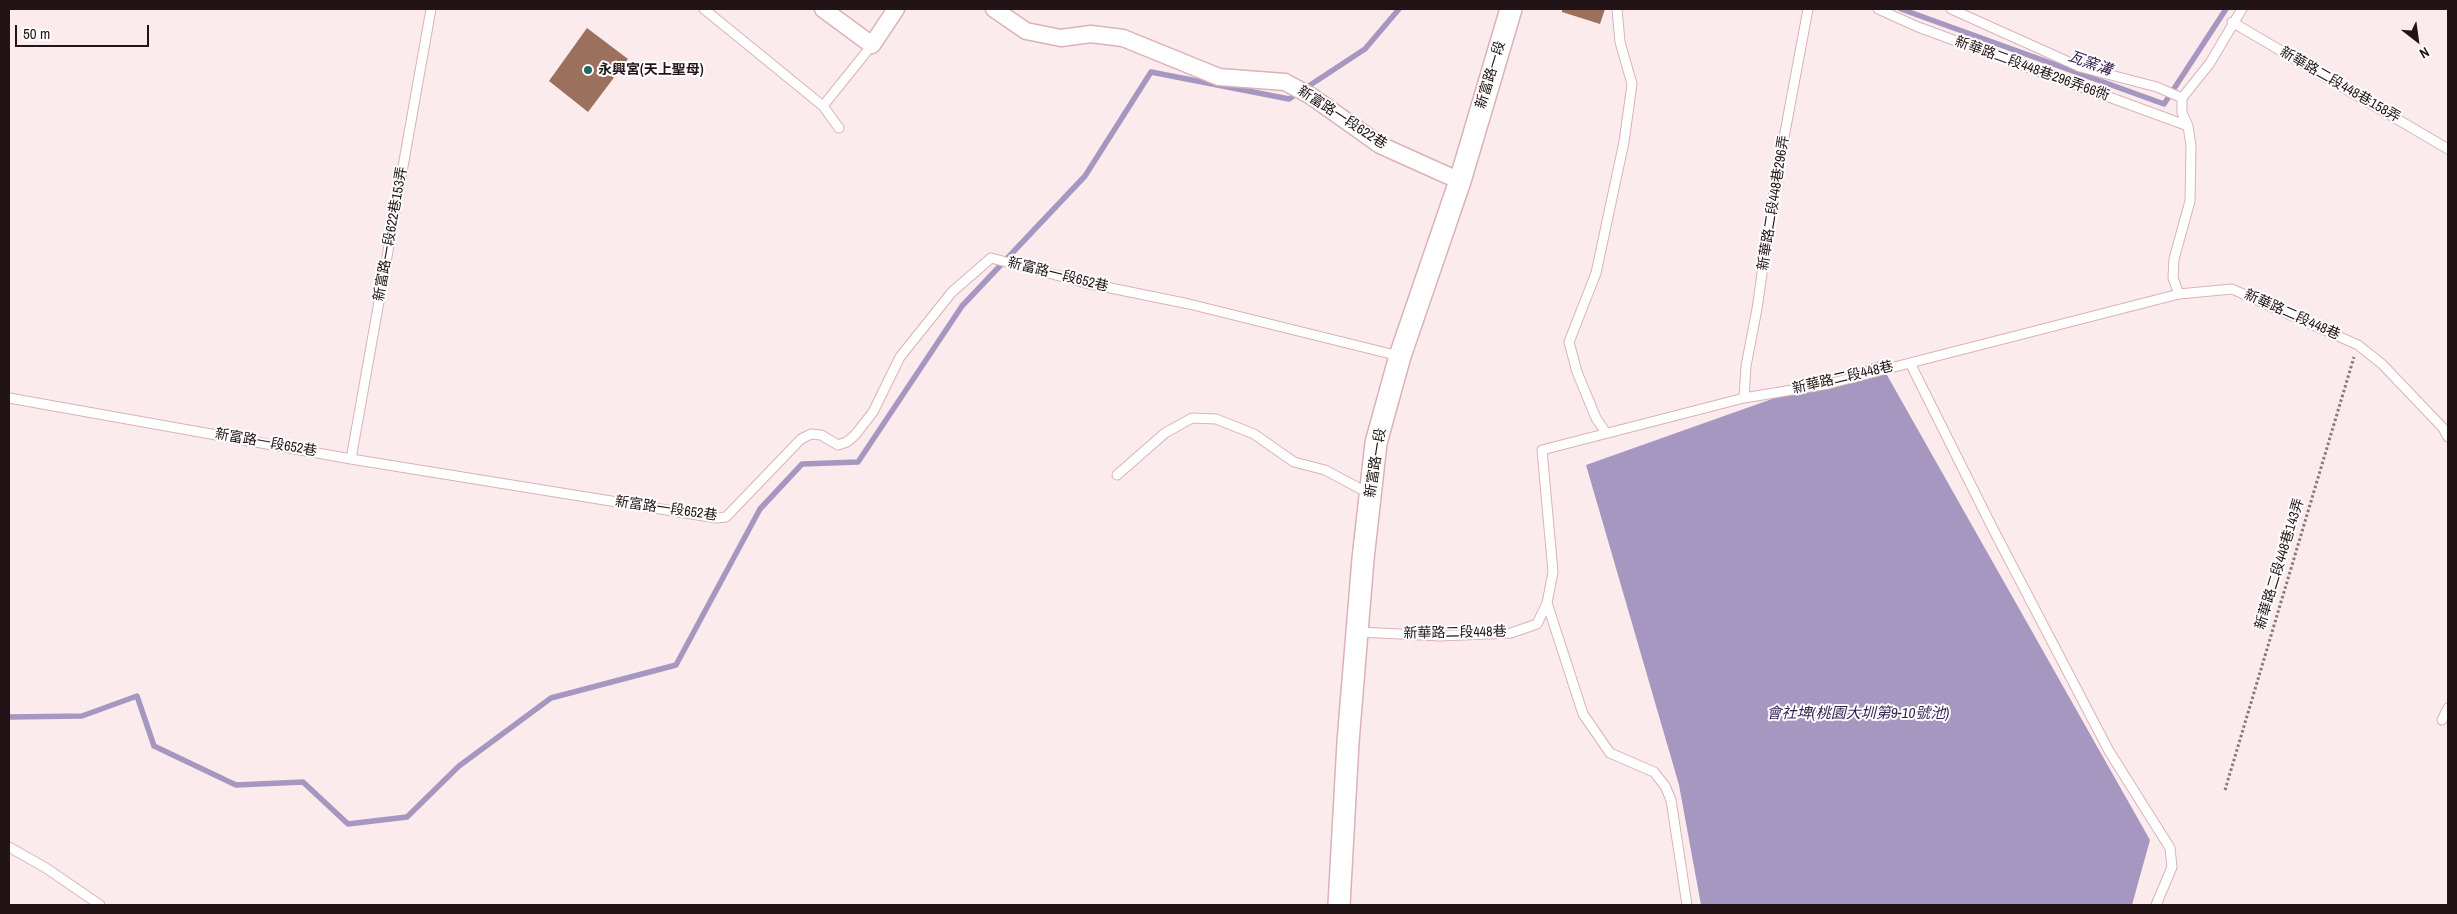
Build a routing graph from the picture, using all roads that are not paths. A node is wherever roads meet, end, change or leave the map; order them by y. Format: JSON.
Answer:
{"nodes":[{"id":1,"x":432,"y":9,"type":"edge"},
{"id":2,"x":704,"y":9,"type":"edge"},
{"id":3,"x":823,"y":9,"type":"edge"},
{"id":4,"x":896,"y":9,"type":"edge"},
{"id":5,"x":994,"y":9,"type":"edge"},
{"id":6,"x":1511,"y":9,"type":"edge"},
{"id":7,"x":1617,"y":9,"type":"edge"},
{"id":8,"x":1808,"y":9,"type":"edge"},
{"id":9,"x":1878,"y":9,"type":"edge"},
{"id":10,"x":1951,"y":9,"type":"edge"},
{"id":11,"x":2242,"y":9,"type":"edge"},
{"id":12,"x":1964,"y":11,"type":"edge"},
{"id":13,"x":2232,"y":22,"type":"junction"},
{"id":14,"x":872,"y":44,"type":"junction"},
{"id":15,"x":2182,"y":98,"type":"junction"},
{"id":16,"x":823,"y":106,"type":"junction"},
{"id":17,"x":2188,"y":126,"type":"junction"},
{"id":18,"x":839,"y":128,"type":"dead end"},
{"id":19,"x":2448,"y":149,"type":"edge"},
{"id":20,"x":1460,"y":181,"type":"junction"},
{"id":21,"x":2179,"y":294,"type":"junction"},
{"id":22,"x":1400,"y":356,"type":"junction"},
{"id":23,"x":1910,"y":363,"type":"junction"},
{"id":24,"x":9,"y":398,"type":"edge"},
{"id":25,"x":1744,"y":398,"type":"junction"},
{"id":26,"x":2447,"y":430,"type":"edge"},
{"id":27,"x":1606,"y":433,"type":"junction"},
{"id":28,"x":351,"y":459,"type":"junction"},
{"id":29,"x":1116,"y":475,"type":"dead end"},
{"id":30,"x":1370,"y":494,"type":"junction"},
{"id":31,"x":1547,"y":603,"type":"junction"},
{"id":32,"x":1359,"y":632,"type":"junction"},
{"id":33,"x":2448,"y":708,"type":"edge"},
{"id":34,"x":2442,"y":720,"type":"dead end"},
{"id":35,"x":9,"y":847,"type":"edge"},
{"id":36,"x":100,"y":905,"type":"edge"},
{"id":37,"x":1339,"y":905,"type":"edge"},
{"id":38,"x":1687,"y":905,"type":"edge"},
{"id":39,"x":2156,"y":905,"type":"edge"}],
"edges":[{"from":1,"to":28,"type":"lane","name":"新富路一段622巷153弄"},
{"from":2,"to":16,"type":"lane"},
{"from":3,"to":14,"type":"street"},
{"from":4,"to":14,"type":"street"},
{"from":5,"to":20,"type":"street","name":"新富路一段622巷"},
{"from":6,"to":20,"type":"street","name":"新富路一段"},
{"from":7,"to":27,"type":"lane"},
{"from":8,"to":25,"type":"lane","name":"新華路二段448巷296弄"},
{"from":9,"to":17,"type":"lane","name":"新華路二段448巷296弄66衖"},
{"from":10,"to":12,"type":"lane"},
{"from":11,"to":13,"type":"lane"},
{"from":12,"to":15,"type":"lane"},
{"from":13,"to":15,"type":"lane"},
{"from":13,"to":19,"type":"lane","name":"新華路二段448巷158弄"},
{"from":14,"to":16,"type":"lane"},
{"from":15,"to":17,"type":"lane"},
{"from":16,"to":18,"type":"lane"},
{"from":17,"to":21,"type":"lane"},
{"from":20,"to":22,"type":"street","name":"新富路一段"},
{"from":21,"to":23,"type":"lane","name":"新華路二段448巷"},
{"from":21,"to":26,"type":"lane","name":"新華路二段448巷"},
{"from":22,"to":28,"type":"lane","name":"新富路一段652巷"},
{"from":22,"to":30,"type":"street","name":"新富路一段"},
{"from":23,"to":25,"type":"lane","name":"新華路二段448巷"},
{"from":23,"to":39,"type":"lane"},
{"from":24,"to":28,"type":"lane","name":"新富路一段652巷"},
{"from":25,"to":27,"type":"lane","name":"新華路二段448巷"},
{"from":27,"to":31,"type":"lane","name":"新華路二段448巷"},
{"from":29,"to":30,"type":"lane"},
{"from":30,"to":32,"type":"street","name":"新富路一段"},
{"from":31,"to":32,"type":"lane","name":"新華路二段448巷"},
{"from":31,"to":38,"type":"lane"},
{"from":32,"to":37,"type":"street","name":"新富路一段"},
{"from":33,"to":34,"type":"lane"},
{"from":35,"to":36,"type":"lane"}]}
